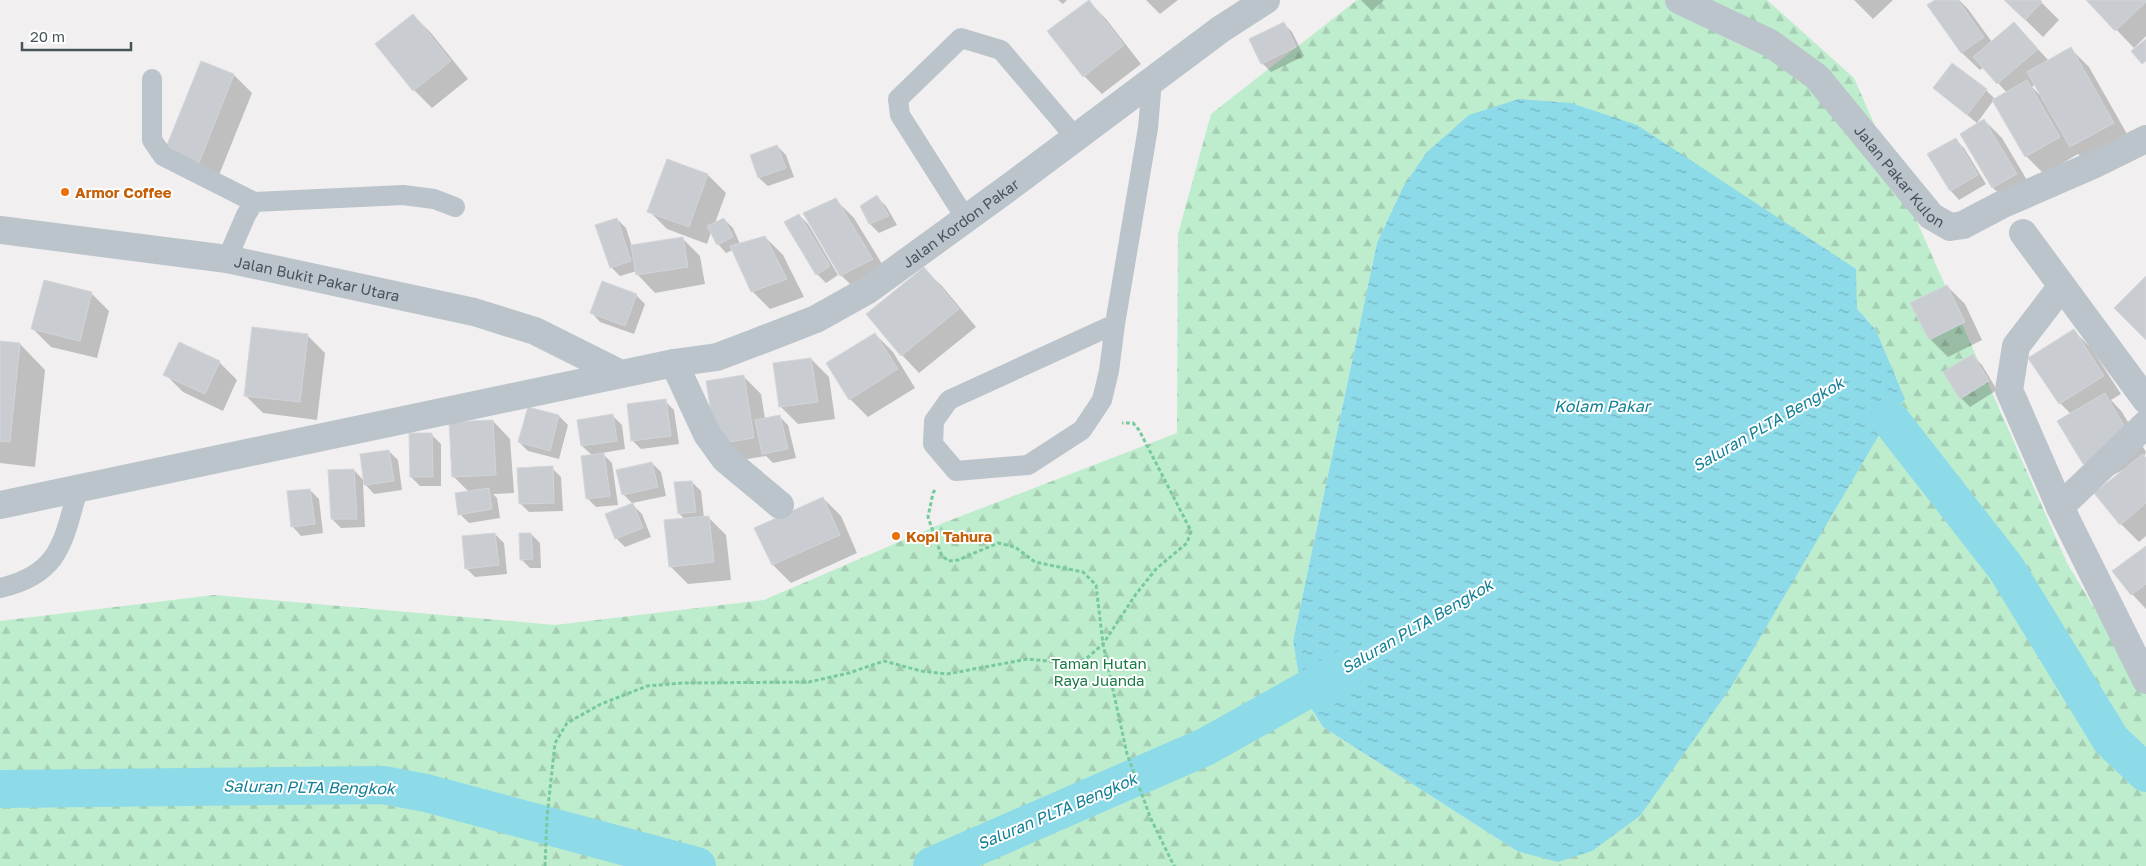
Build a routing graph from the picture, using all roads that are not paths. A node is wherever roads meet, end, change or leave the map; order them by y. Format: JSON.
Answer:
{"nodes":[{"id":1,"x":1266,"y":0,"type":"edge"},
{"id":2,"x":1678,"y":0,"type":"edge"},
{"id":3,"x":152,"y":79,"type":"dead end"},
{"id":4,"x":1152,"y":82,"type":"junction"},
{"id":5,"x":1075,"y":137,"type":"junction"},
{"id":6,"x":2146,"y":139,"type":"edge"},
{"id":7,"x":254,"y":202,"type":"junction"},
{"id":8,"x":454,"y":207,"type":"dead end"},
{"id":9,"x":966,"y":219,"type":"junction"},
{"id":10,"x":0,"y":230,"type":"edge"},
{"id":11,"x":2023,"y":233,"type":"dead end"},
{"id":12,"x":227,"y":259,"type":"junction"},
{"id":13,"x":2062,"y":286,"type":"junction"},
{"id":14,"x":1115,"y":324,"type":"junction"},
{"id":15,"x":674,"y":363,"type":"junction"},
{"id":16,"x":621,"y":374,"type":"junction"},
{"id":17,"x":2146,"y":400,"type":"edge"},
{"id":18,"x":2146,"y":424,"type":"edge"},
{"id":19,"x":78,"y":489,"type":"junction"},
{"id":20,"x":0,"y":505,"type":"edge"},
{"id":21,"x":780,"y":505,"type":"dead end"},
{"id":22,"x":2060,"y":507,"type":"junction"},
{"id":23,"x":0,"y":588,"type":"edge"},
{"id":24,"x":2146,"y":680,"type":"edge"}],
"edges":[{"from":1,"to":4,"type":"street","name":"Jalan Kordon Pakar"},
{"from":2,"to":6,"type":"street","name":"Jalan Pakar Kulon"},
{"from":3,"to":7,"type":"lane"},
{"from":4,"to":5,"type":"street","name":"Jalan Kordon Pakar"},
{"from":4,"to":14,"type":"lane"},
{"from":5,"to":9,"type":"street","name":"Jalan Kordon Pakar"},
{"from":5,"to":9,"type":"lane"},
{"from":7,"to":8,"type":"lane"},
{"from":7,"to":12,"type":"lane"},
{"from":9,"to":15,"type":"street","name":"Jalan Kordon Pakar"},
{"from":10,"to":12,"type":"street","name":"Jalan Bukit Pakar Utara"},
{"from":11,"to":13,"type":"street"},
{"from":12,"to":16,"type":"street","name":"Jalan Bukit Pakar Utara"},
{"from":13,"to":17,"type":"street"},
{"from":13,"to":22,"type":"street"},
{"from":14,"to":14,"type":"lane"},
{"from":15,"to":16,"type":"street","name":"Jalan Kordon Pakar"},
{"from":15,"to":21,"type":"street"},
{"from":16,"to":19,"type":"street","name":"Jalan Kordon Pakar"},
{"from":18,"to":22,"type":"street"},
{"from":19,"to":20,"type":"street","name":"Jalan Kordon Pakar"},
{"from":19,"to":23,"type":"lane"},
{"from":22,"to":24,"type":"street"}]}
